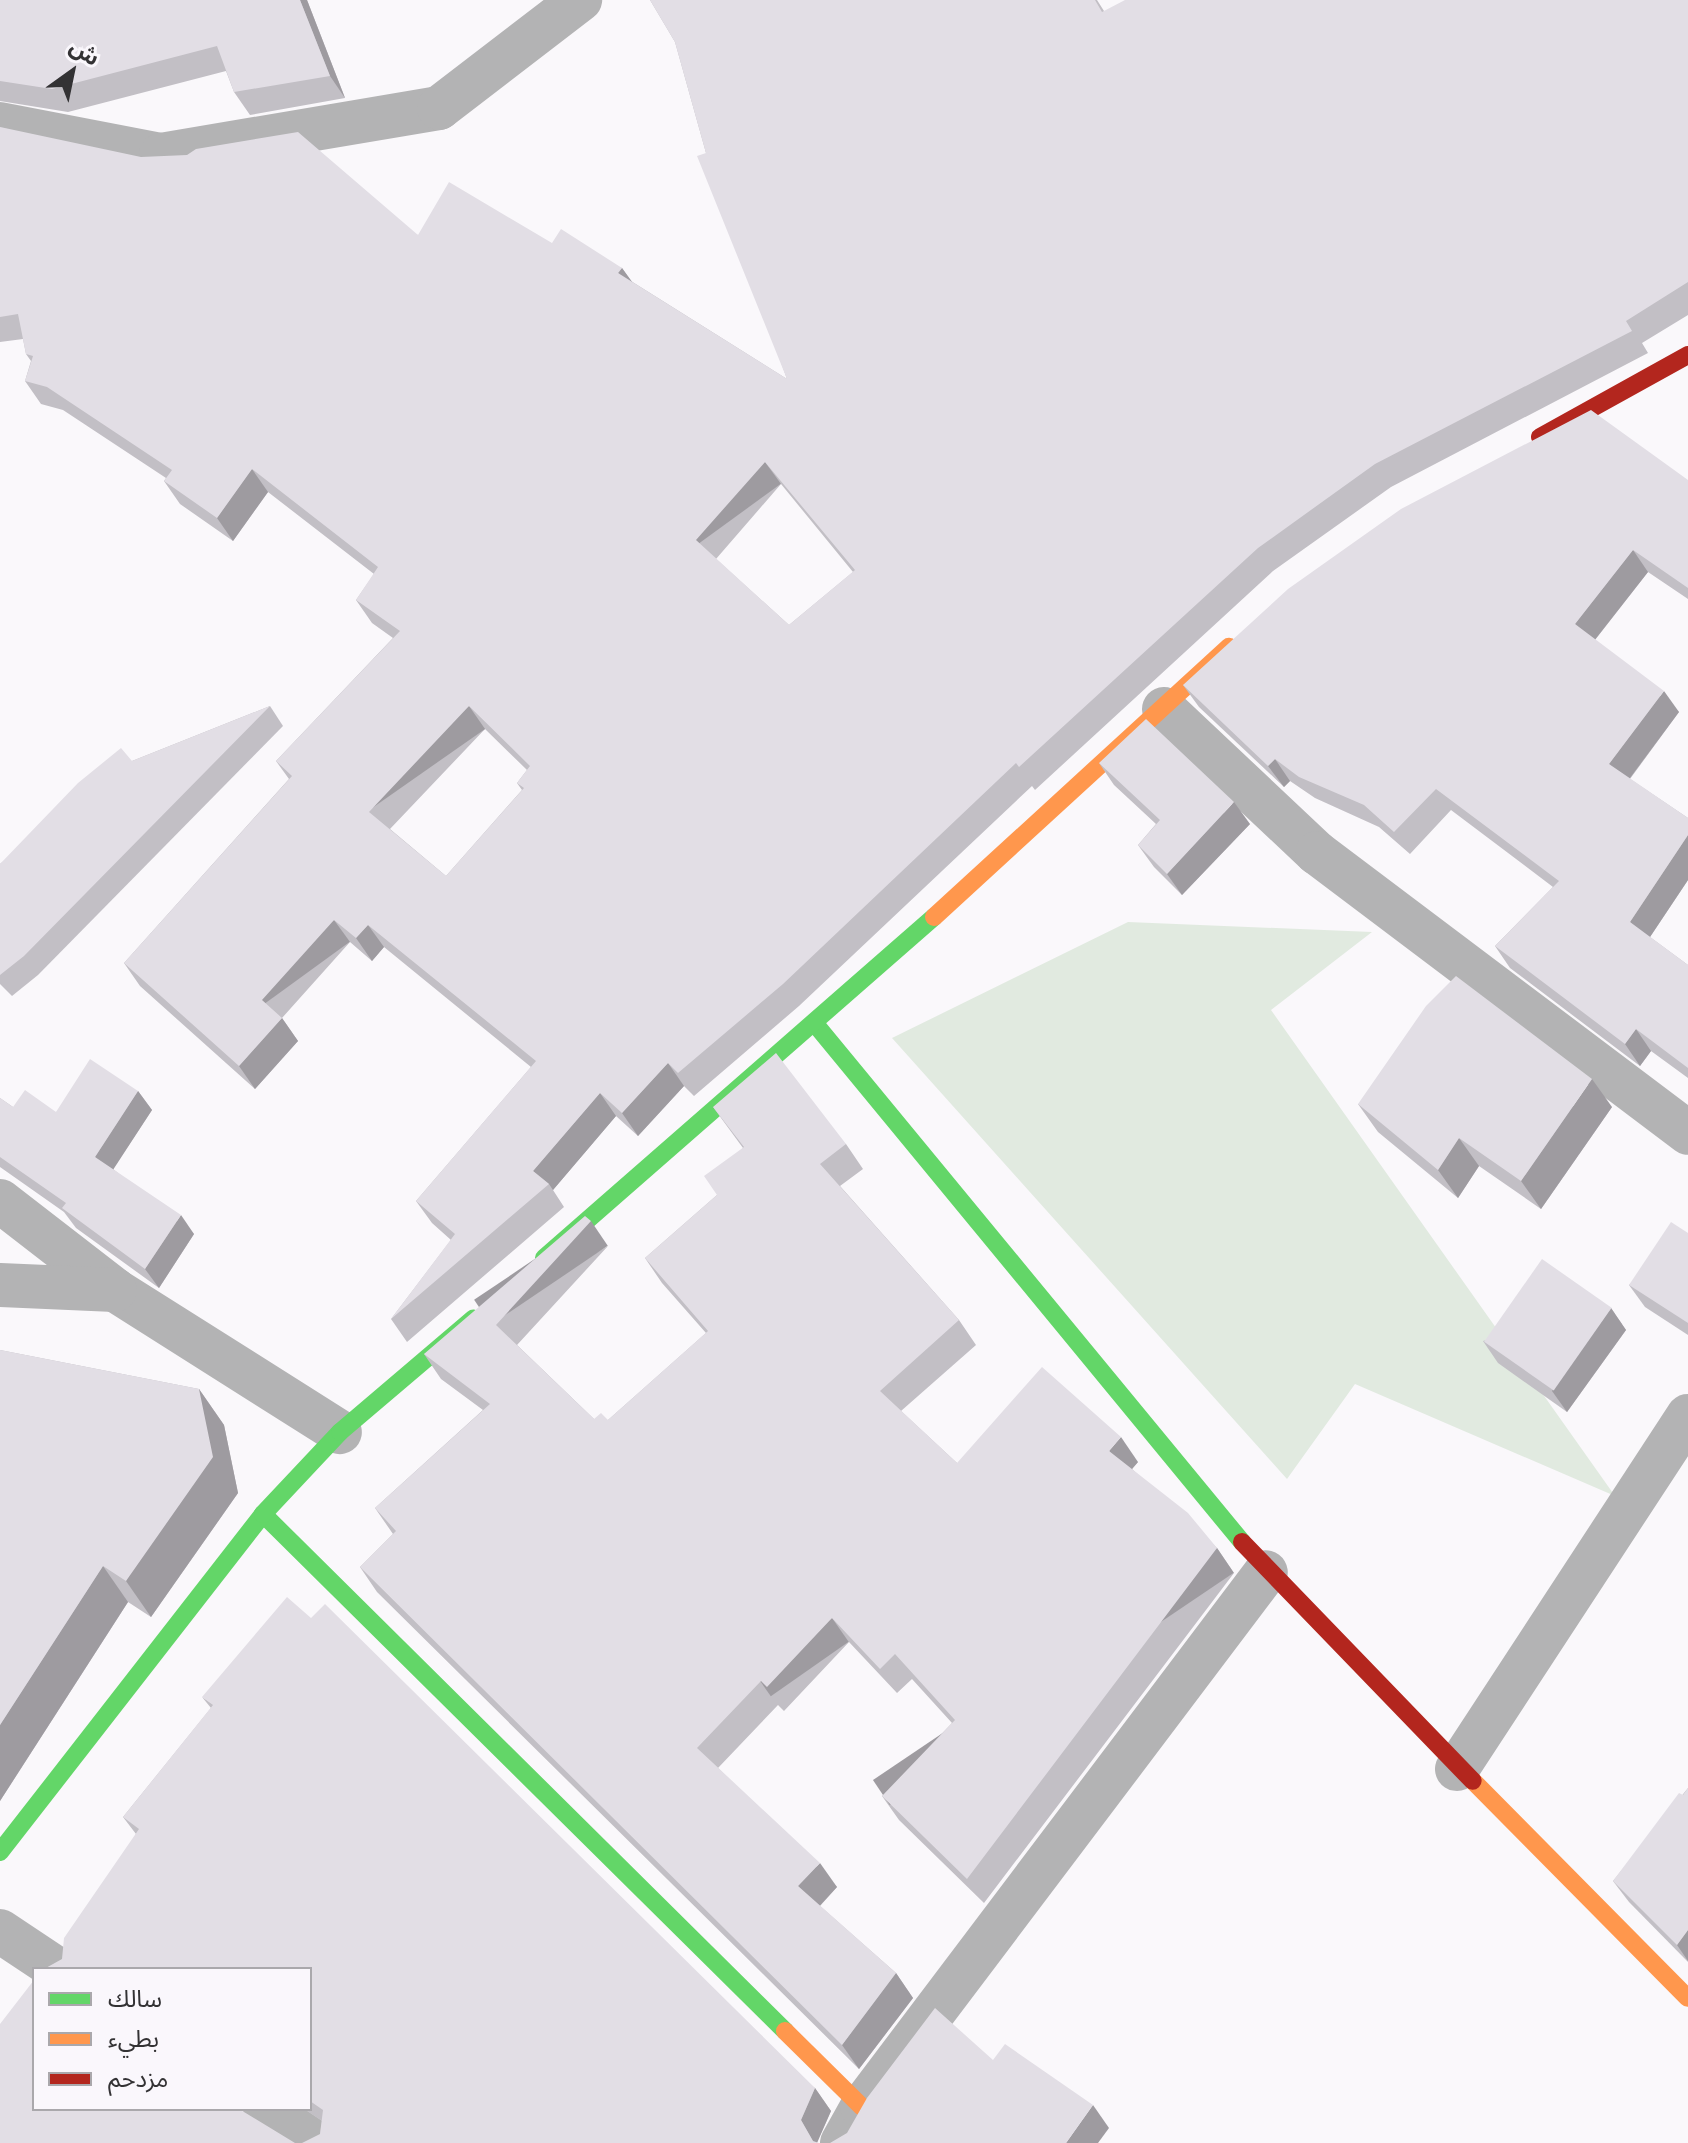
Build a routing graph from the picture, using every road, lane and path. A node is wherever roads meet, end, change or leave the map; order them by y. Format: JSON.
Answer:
{"nodes":[{"id":1,"x":580,"y":0,"type":"edge"},
{"id":2,"x":0,"y":124,"type":"edge"},
{"id":3,"x":1682,"y":370,"type":"edge"},
{"id":4,"x":1515,"y":450,"type":"edge"},
{"id":5,"x":1243,"y":634,"type":"edge"},
{"id":6,"x":1164,"y":709,"type":"junction"},
{"id":7,"x":816,"y":1025,"type":"junction"},
{"id":8,"x":1688,"y":1133,"type":"edge"},
{"id":9,"x":0,"y":1201,"type":"edge"},
{"id":10,"x":531,"y":1270,"type":"edge"},
{"id":11,"x":0,"y":1285,"type":"edge"},
{"id":12,"x":115,"y":1290,"type":"junction"},
{"id":13,"x":483,"y":1310,"type":"edge"},
{"id":14,"x":1688,"y":1416,"type":"edge"},
{"id":15,"x":340,"y":1432,"type":"junction"},
{"id":16,"x":263,"y":1514,"type":"junction"},
{"id":17,"x":1266,"y":1572,"type":"junction"},
{"id":18,"x":1457,"y":1769,"type":"junction"},
{"id":19,"x":0,"y":1852,"type":"edge"},
{"id":20,"x":0,"y":1931,"type":"edge"},
{"id":21,"x":54,"y":1967,"type":"edge"},
{"id":22,"x":1688,"y":1998,"type":"edge"},
{"id":23,"x":268,"y":2111,"type":"edge"},
{"id":24,"x":852,"y":2125,"type":"edge"},
{"id":25,"x":316,"y":2143,"type":"edge"}],
"edges":[{"from":1,"to":2,"type":"street"},
{"from":3,"to":4,"type":"street"},
{"from":5,"to":6,"type":"street"},
{"from":6,"to":7,"type":"street"},
{"from":6,"to":8,"type":"street"},
{"from":7,"to":10,"type":"street"},
{"from":7,"to":17,"type":"street"},
{"from":9,"to":12,"type":"street"},
{"from":11,"to":12,"type":"street"},
{"from":12,"to":15,"type":"street"},
{"from":13,"to":15,"type":"street"},
{"from":14,"to":18,"type":"street"},
{"from":15,"to":16,"type":"street"},
{"from":16,"to":19,"type":"street"},
{"from":16,"to":24,"type":"street"},
{"from":17,"to":18,"type":"street"},
{"from":17,"to":24,"type":"street"},
{"from":18,"to":22,"type":"street"},
{"from":20,"to":21,"type":"street"},
{"from":23,"to":25,"type":"street"}]}
